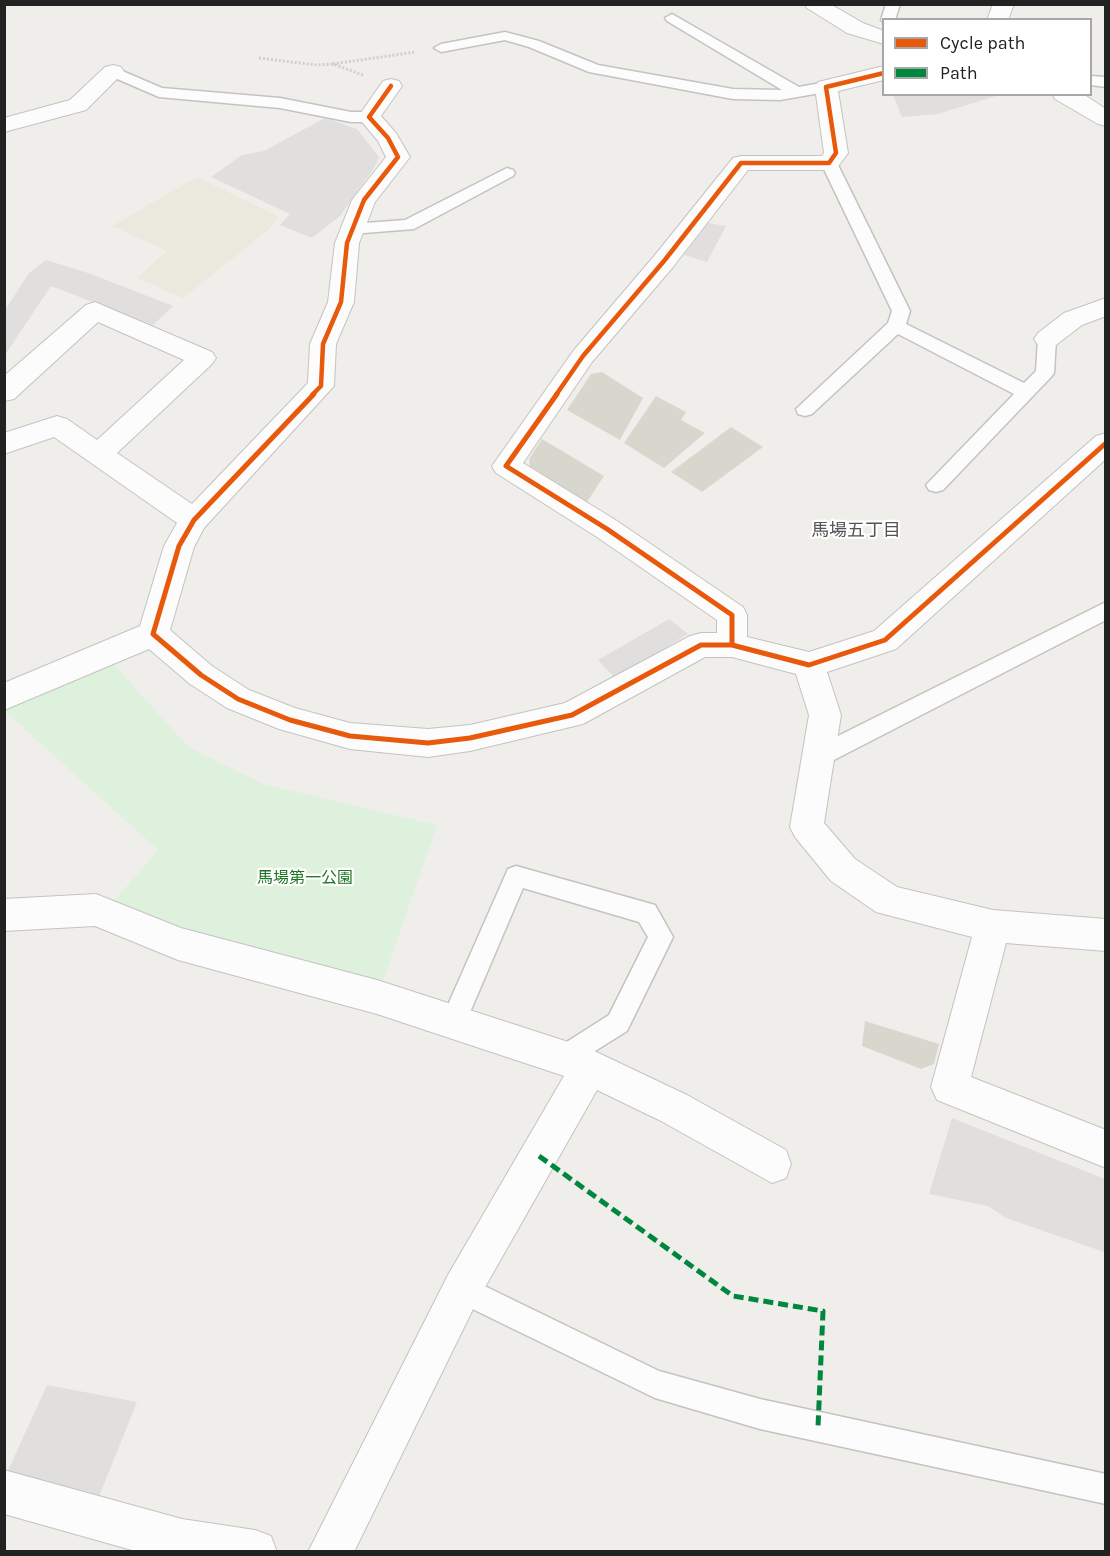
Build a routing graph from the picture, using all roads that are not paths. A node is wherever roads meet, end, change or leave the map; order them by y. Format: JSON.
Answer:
{"nodes":[{"id":1,"x":814,"y":4,"type":"edge"},
{"id":2,"x":1004,"y":4,"type":"edge"},
{"id":3,"x":672,"y":18,"type":"dead end"},
{"id":4,"x":998,"y":18,"type":"edge"},
{"id":5,"x":882,"y":31,"type":"edge"},
{"id":6,"x":441,"y":48,"type":"dead end"},
{"id":7,"x":113,"y":72,"type":"joint"},
{"id":8,"x":882,"y":74,"type":"edge"},
{"id":9,"x":391,"y":86,"type":"dead end"},
{"id":10,"x":826,"y":87,"type":"junction"},
{"id":11,"x":796,"y":92,"type":"junction"},
{"id":12,"x":1068,"y":96,"type":"edge"},
{"id":13,"x":369,"y":117,"type":"junction"},
{"id":14,"x":1106,"y":120,"type":"edge"},
{"id":15,"x":4,"y":124,"type":"edge"},
{"id":16,"x":829,"y":163,"type":"junction"},
{"id":17,"x":507,"y":173,"type":"dead end"},
{"id":18,"x":352,"y":230,"type":"junction"},
{"id":19,"x":1106,"y":306,"type":"edge"},
{"id":20,"x":896,"y":326,"type":"junction"},
{"id":21,"x":1047,"y":339,"type":"joint"},
{"id":22,"x":4,"y":392,"type":"edge"},
{"id":23,"x":1026,"y":392,"type":"junction"},
{"id":24,"x":805,"y":409,"type":"dead end"},
{"id":25,"x":1106,"y":442,"type":"edge"},
{"id":26,"x":4,"y":444,"type":"edge"},
{"id":27,"x":98,"y":455,"type":"junction"},
{"id":28,"x":936,"y":485,"type":"dead end"},
{"id":29,"x":194,"y":520,"type":"junction"},
{"id":30,"x":1106,"y":610,"type":"edge"},
{"id":31,"x":153,"y":634,"type":"junction"},
{"id":32,"x":732,"y":645,"type":"junction"},
{"id":33,"x":809,"y":664,"type":"junction"},
{"id":34,"x":4,"y":697,"type":"edge"},
{"id":35,"x":820,"y":756,"type":"junction"},
{"id":36,"x":4,"y":915,"type":"edge"},
{"id":37,"x":993,"y":926,"type":"junction"},
{"id":38,"x":1106,"y":935,"type":"edge"},
{"id":39,"x":453,"y":1023,"type":"junction"},
{"id":40,"x":576,"y":1063,"type":"junction"},
{"id":41,"x":1106,"y":1149,"type":"edge"},
{"id":42,"x":772,"y":1164,"type":"dead end"},
{"id":43,"x":462,"y":1289,"type":"junction"},
{"id":44,"x":1106,"y":1490,"type":"edge"},
{"id":45,"x":4,"y":1492,"type":"edge"},
{"id":46,"x":255,"y":1551,"type":"edge"},
{"id":47,"x":330,"y":1551,"type":"edge"}],
"edges":[{"from":1,"to":5,"type":"street"},
{"from":2,"to":4,"type":"street"},
{"from":3,"to":11,"type":"lane"},
{"from":6,"to":11,"type":"lane"},
{"from":7,"to":13,"type":"lane"},
{"from":7,"to":15,"type":"street"},
{"from":8,"to":10,"type":"street"},
{"from":9,"to":13,"type":"street"},
{"from":10,"to":11,"type":"lane"},
{"from":10,"to":16,"type":"street"},
{"from":12,"to":14,"type":"street"},
{"from":13,"to":18,"type":"street"},
{"from":16,"to":20,"type":"lane"},
{"from":16,"to":32,"type":"street"},
{"from":17,"to":18,"type":"lane"},
{"from":18,"to":29,"type":"street"},
{"from":19,"to":21,"type":"street"},
{"from":20,"to":23,"type":"lane"},
{"from":20,"to":24,"type":"lane"},
{"from":21,"to":23,"type":"lane"},
{"from":22,"to":27,"type":"street"},
{"from":23,"to":28,"type":"lane"},
{"from":25,"to":33,"type":"street"},
{"from":26,"to":27,"type":"street"},
{"from":27,"to":29,"type":"street"},
{"from":29,"to":31,"type":"street"},
{"from":30,"to":35,"type":"lane"},
{"from":31,"to":32,"type":"street"},
{"from":31,"to":34,"type":"street"},
{"from":32,"to":33,"type":"street"},
{"from":33,"to":35,"type":"street"},
{"from":35,"to":37,"type":"street"},
{"from":36,"to":39,"type":"street"},
{"from":37,"to":38,"type":"street"},
{"from":37,"to":41,"type":"street"},
{"from":39,"to":40,"type":"street"},
{"from":39,"to":40,"type":"lane"},
{"from":40,"to":42,"type":"street"},
{"from":40,"to":43,"type":"street"},
{"from":43,"to":44,"type":"lane"},
{"from":43,"to":47,"type":"street"},
{"from":45,"to":46,"type":"street"}]}
